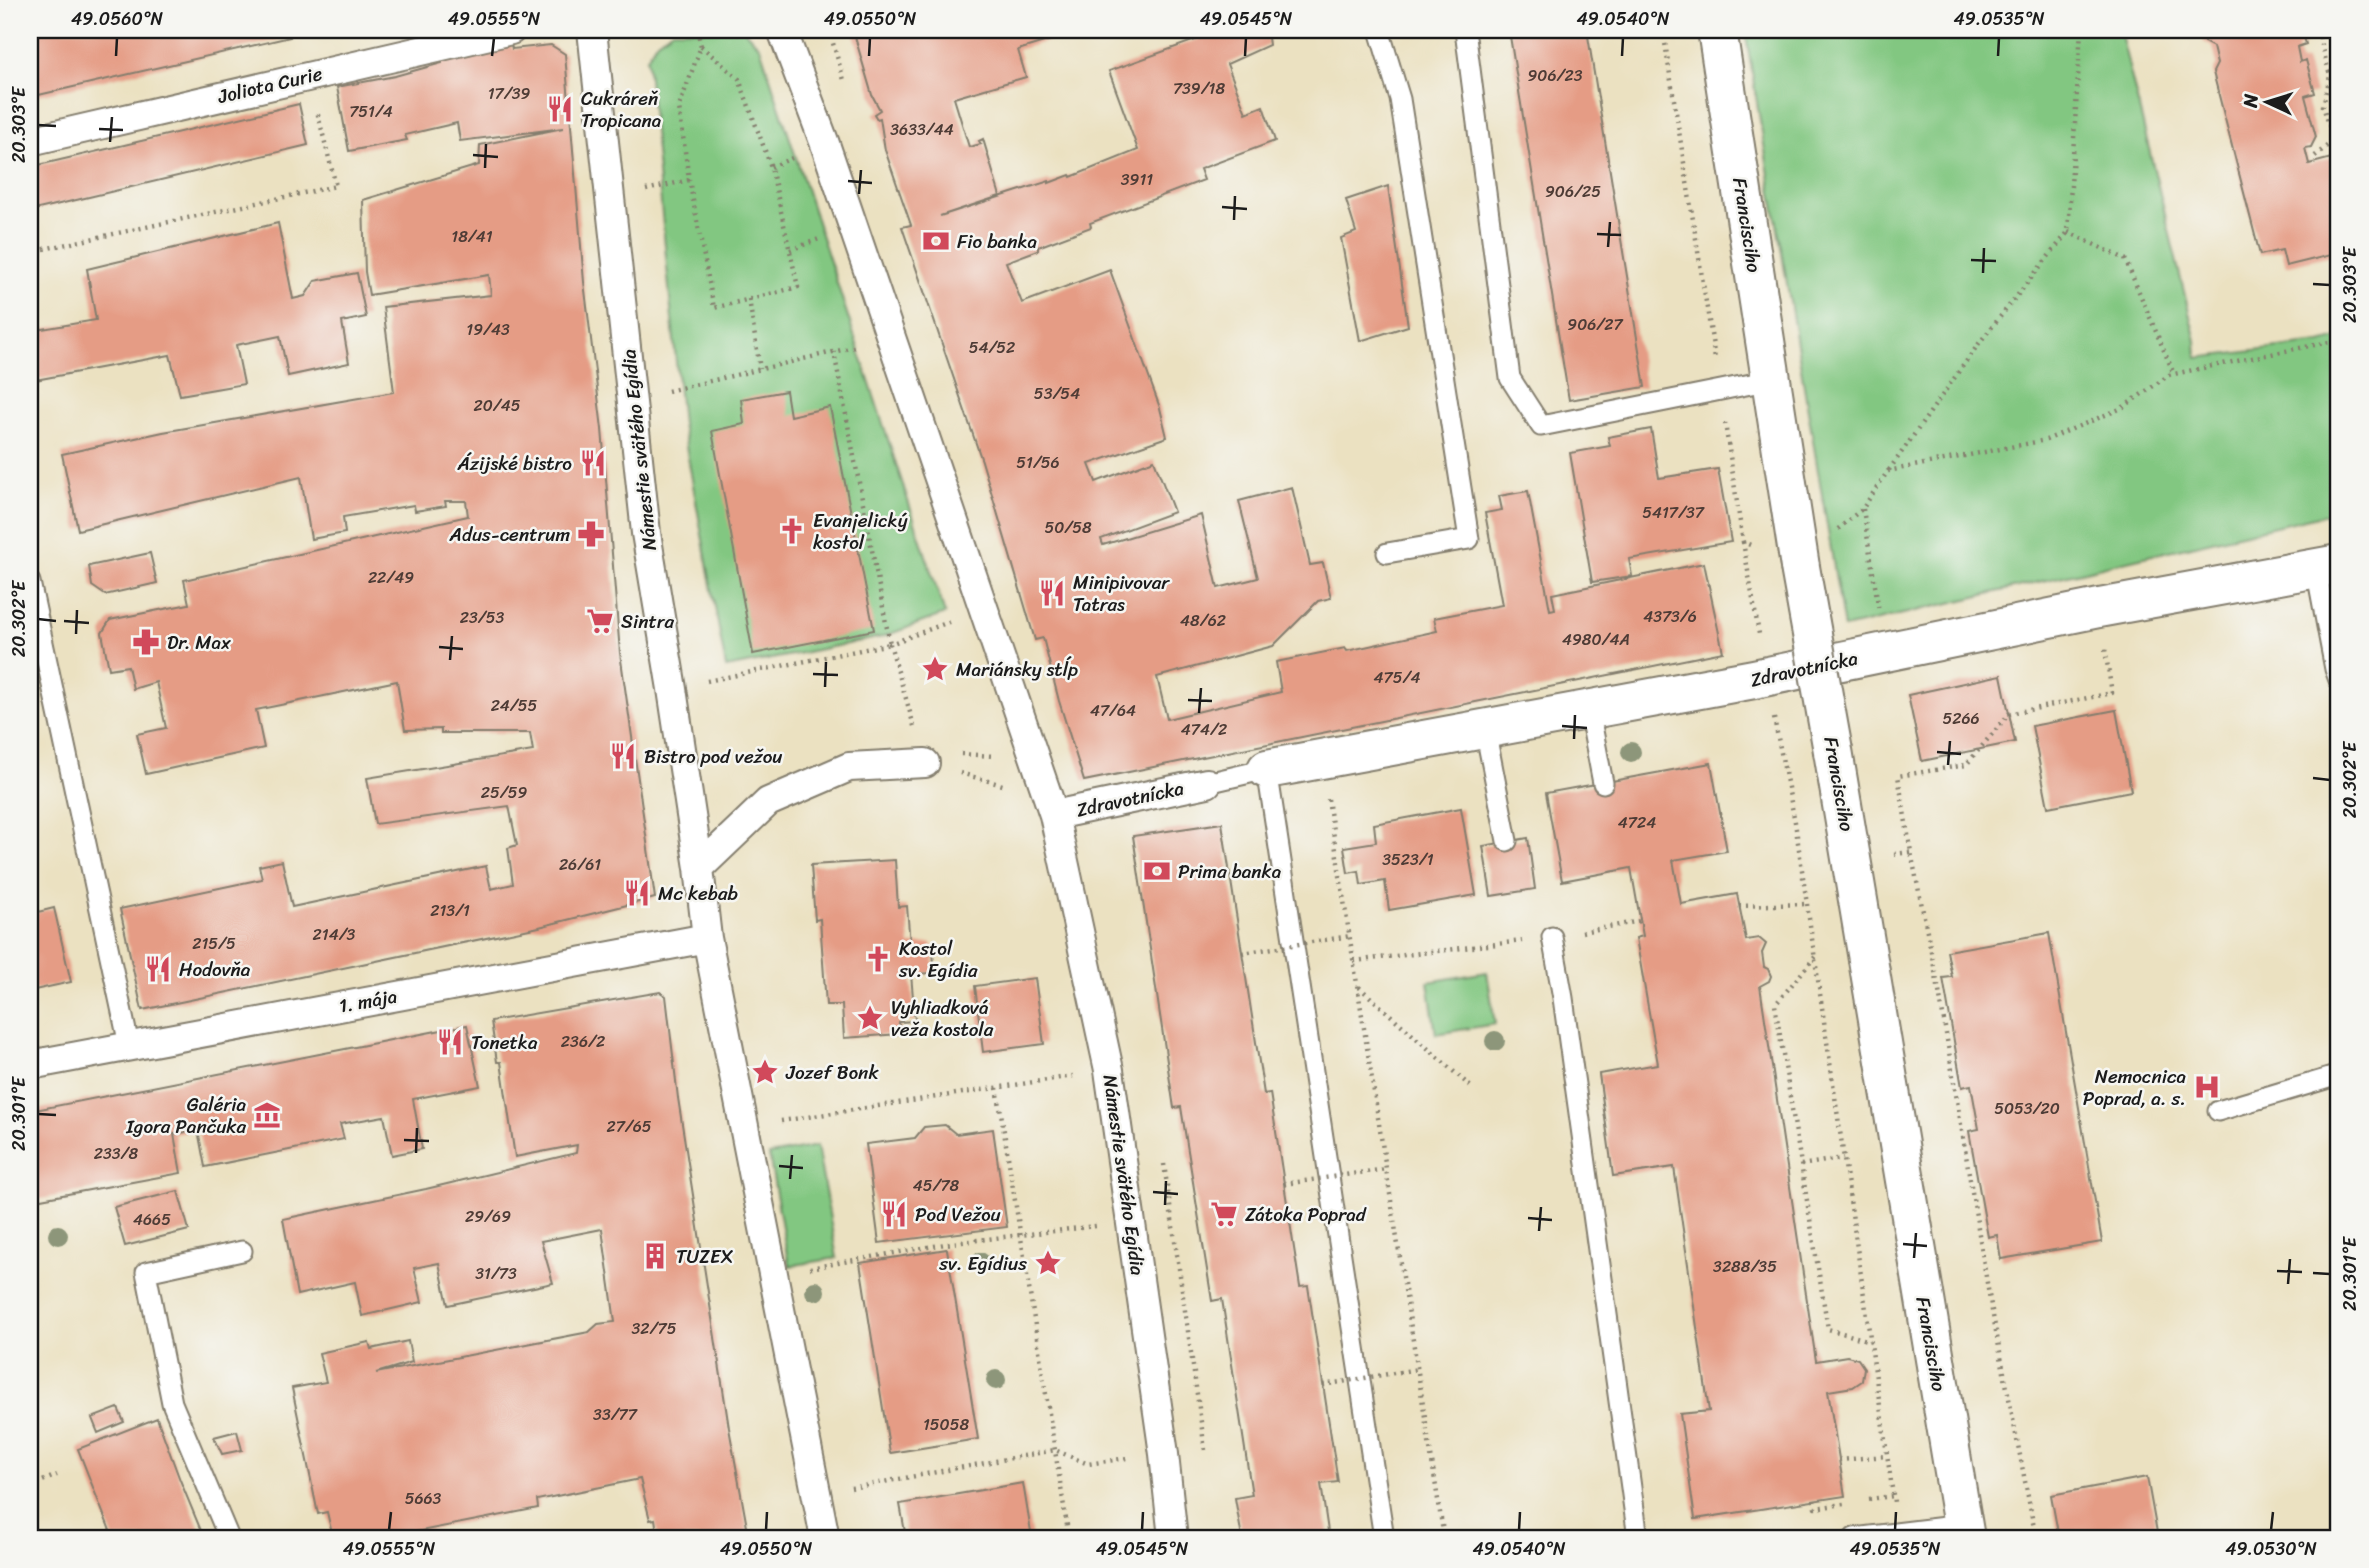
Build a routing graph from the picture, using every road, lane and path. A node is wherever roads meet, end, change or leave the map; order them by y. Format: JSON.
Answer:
{"nodes":[{"id":1,"x":511,"y":30,"type":"edge"},
{"id":2,"x":592,"y":30,"type":"edge"},
{"id":3,"x":697,"y":30,"type":"edge"},
{"id":4,"x":782,"y":30,"type":"edge"},
{"id":5,"x":1379,"y":30,"type":"edge"},
{"id":6,"x":1465,"y":30,"type":"edge"},
{"id":7,"x":1663,"y":30,"type":"edge"},
{"id":8,"x":1717,"y":30,"type":"edge"},
{"id":9,"x":2081,"y":30,"type":"edge"},
{"id":10,"x":2318,"y":30,"type":"edge"},
{"id":11,"x":701,"y":46,"type":"junction"},
{"id":12,"x":308,"y":76,"type":"junction"},
{"id":13,"x":2337,"y":139,"type":"edge"},
{"id":14,"x":30,"y":141,"type":"edge"},
{"id":15,"x":2315,"y":156,"type":"dead end"},
{"id":16,"x":689,"y":180,"type":"junction"},
{"id":17,"x":652,"y":189,"type":"dead end"},
{"id":18,"x":2068,"y":232,"type":"junction"},
{"id":19,"x":30,"y":252,"type":"edge"},
{"id":20,"x":749,"y":299,"type":"junction"},
{"id":21,"x":891,"y":339,"type":"junction"},
{"id":22,"x":2339,"y":340,"type":"edge"},
{"id":23,"x":834,"y":352,"type":"junction"},
{"id":24,"x":760,"y":369,"type":"junction"},
{"id":25,"x":2174,"y":374,"type":"junction"},
{"id":26,"x":1771,"y":380,"type":"junction"},
{"id":27,"x":686,"y":387,"type":"dead end"},
{"id":28,"x":1720,"y":391,"type":"junction"},
{"id":29,"x":1888,"y":471,"type":"junction"},
{"id":30,"x":1863,"y":508,"type":"junction"},
{"id":31,"x":1834,"y":532,"type":"dead end"},
{"id":32,"x":1743,"y":542,"type":"junction"},
{"id":33,"x":1764,"y":551,"type":"dead end"},
{"id":34,"x":1387,"y":553,"type":"dead end"},
{"id":35,"x":2328,"y":566,"type":"edge"},
{"id":36,"x":30,"y":582,"type":"edge"},
{"id":37,"x":984,"y":610,"type":"junction"},
{"id":38,"x":1879,"y":614,"type":"dead end"},
{"id":39,"x":1760,"y":639,"type":"dead end"},
{"id":40,"x":2103,"y":639,"type":"dead end"},
{"id":41,"x":890,"y":644,"type":"junction"},
{"id":42,"x":722,"y":678,"type":"dead end"},
{"id":43,"x":2339,"y":680,"type":"edge"},
{"id":44,"x":1772,"y":708,"type":"dead end"},
{"id":45,"x":1589,"y":710,"type":"junction"},
{"id":46,"x":1485,"y":729,"type":"junction"},
{"id":47,"x":923,"y":757,"type":"junction"},
{"id":48,"x":1267,"y":769,"type":"junction"},
{"id":49,"x":1038,"y":772,"type":"junction"},
{"id":50,"x":1207,"y":783,"type":"joint"},
{"id":51,"x":1603,"y":783,"type":"dead end"},
{"id":52,"x":1054,"y":815,"type":"junction"},
{"id":53,"x":1332,"y":832,"type":"dead end"},
{"id":54,"x":1507,"y":841,"type":"dead end"},
{"id":55,"x":699,"y":868,"type":"junction"},
{"id":56,"x":1807,"y":904,"type":"junction"},
{"id":57,"x":1739,"y":906,"type":"dead end"},
{"id":58,"x":1640,"y":921,"type":"dead end"},
{"id":59,"x":1350,"y":936,"type":"junction"},
{"id":60,"x":1552,"y":937,"type":"junction"},
{"id":61,"x":707,"y":938,"type":"junction"},
{"id":62,"x":1242,"y":953,"type":"dead end"},
{"id":63,"x":1815,"y":957,"type":"junction"},
{"id":64,"x":1353,"y":961,"type":"junction"},
{"id":65,"x":1359,"y":986,"type":"junction"},
{"id":66,"x":129,"y":1045,"type":"junction"},
{"id":67,"x":30,"y":1065,"type":"edge"},
{"id":68,"x":1109,"y":1070,"type":"junction"},
{"id":69,"x":2339,"y":1075,"type":"edge"},
{"id":70,"x":1471,"y":1087,"type":"dead end"},
{"id":71,"x":997,"y":1088,"type":"junction"},
{"id":72,"x":2218,"y":1111,"type":"dead end"},
{"id":73,"x":815,"y":1116,"type":"dead end"},
{"id":74,"x":1843,"y":1158,"type":"junction"},
{"id":75,"x":1801,"y":1165,"type":"junction"},
{"id":76,"x":1386,"y":1169,"type":"junction"},
{"id":77,"x":1284,"y":1184,"type":"dead end"},
{"id":78,"x":1130,"y":1222,"type":"junction"},
{"id":79,"x":1020,"y":1236,"type":"junction"},
{"id":80,"x":242,"y":1251,"type":"dead end"},
{"id":81,"x":773,"y":1276,"type":"junction"},
{"id":82,"x":1870,"y":1341,"type":"junction"},
{"id":83,"x":1418,"y":1369,"type":"junction"},
{"id":84,"x":1323,"y":1385,"type":"dead end"},
{"id":85,"x":1055,"y":1450,"type":"junction"},
{"id":86,"x":1887,"y":1456,"type":"junction"},
{"id":87,"x":1839,"y":1460,"type":"dead end"},
{"id":88,"x":1088,"y":1464,"type":"dead end"},
{"id":89,"x":57,"y":1475,"type":"dead end"},
{"id":90,"x":30,"y":1486,"type":"edge"},
{"id":91,"x":853,"y":1487,"type":"dead end"},
{"id":92,"x":1964,"y":1532,"type":"edge"},
{"id":93,"x":1898,"y":1533,"type":"junction"},
{"id":94,"x":229,"y":1538,"type":"edge"},
{"id":95,"x":825,"y":1538,"type":"edge"},
{"id":96,"x":1069,"y":1538,"type":"edge"},
{"id":97,"x":1173,"y":1538,"type":"edge"},
{"id":98,"x":1384,"y":1538,"type":"edge"},
{"id":99,"x":1444,"y":1538,"type":"edge"},
{"id":100,"x":1639,"y":1538,"type":"edge"},
{"id":101,"x":1854,"y":1538,"type":"edge"},
{"id":102,"x":2036,"y":1538,"type":"edge"}],
"edges":[{"from":1,"to":12,"type":"street","name":"Joliota Curie"},
{"from":2,"to":55,"type":"street","name":"Námestie svätého Egídia"},
{"from":3,"to":11,"type":"path"},
{"from":4,"to":21,"type":"street","name":"Námestie svätého Egídia"},
{"from":5,"to":34,"type":"lane"},
{"from":6,"to":28,"type":"lane"},
{"from":7,"to":28,"type":"path"},
{"from":8,"to":26,"type":"street","name":"Francisciho"},
{"from":9,"to":18,"type":"path"},
{"from":10,"to":13,"type":"path"},
{"from":11,"to":16,"type":"path"},
{"from":11,"to":20,"type":"path"},
{"from":12,"to":14,"type":"street","name":"Joliota Curie"},
{"from":12,"to":19,"type":"path"},
{"from":13,"to":15,"type":"path"},
{"from":16,"to":17,"type":"path"},
{"from":16,"to":20,"type":"path"},
{"from":18,"to":25,"type":"path"},
{"from":18,"to":29,"type":"path"},
{"from":20,"to":24,"type":"path"},
{"from":21,"to":23,"type":"path"},
{"from":21,"to":37,"type":"street","name":"Námestie svätého Egídia"},
{"from":22,"to":25,"type":"path"},
{"from":23,"to":24,"type":"path"},
{"from":23,"to":41,"type":"path"},
{"from":24,"to":27,"type":"path"},
{"from":25,"to":29,"type":"path"},
{"from":26,"to":28,"type":"lane"},
{"from":26,"to":92,"type":"street","name":"Francisciho","bridge":true},
{"from":28,"to":32,"type":"path"},
{"from":29,"to":30,"type":"path"},
{"from":30,"to":31,"type":"path"},
{"from":30,"to":38,"type":"path"},
{"from":32,"to":33,"type":"path"},
{"from":32,"to":39,"type":"path"},
{"from":35,"to":43,"type":"lane"},
{"from":35,"to":45,"type":"street","name":"Zdravotnícka"},
{"from":36,"to":66,"type":"lane"},
{"from":37,"to":41,"type":"path"},
{"from":37,"to":49,"type":"street","name":"Námestie svätého Egídia"},
{"from":40,"to":102,"type":"path"},
{"from":41,"to":42,"type":"path"},
{"from":41,"to":47,"type":"path"},
{"from":44,"to":56,"type":"path"},
{"from":45,"to":46,"type":"street","name":"Zdravotnícka"},
{"from":45,"to":51,"type":"lane"},
{"from":46,"to":48,"type":"street","name":"Zdravotnícka"},
{"from":46,"to":54,"type":"lane"},
{"from":47,"to":49,"type":"path"},
{"from":47,"to":52,"type":"path"},
{"from":47,"to":55,"type":"street"},
{"from":48,"to":50,"type":"lane"},
{"from":48,"to":98,"type":"lane"},
{"from":49,"to":52,"type":"street","name":"Námestie svätého Egídia"},
{"from":50,"to":52,"type":"street","name":"Zdravotnícka"},
{"from":52,"to":68,"type":"street","name":"Námestie svätého Egídia"},
{"from":53,"to":59,"type":"path"},
{"from":55,"to":61,"type":"street","name":"Námestie svätého Egídia"},
{"from":56,"to":57,"type":"path"},
{"from":56,"to":63,"type":"path"},
{"from":58,"to":60,"type":"path"},
{"from":59,"to":62,"type":"path","bridge":true},
{"from":59,"to":64,"type":"path"},
{"from":60,"to":64,"type":"path"},
{"from":60,"to":100,"type":"lane"},
{"from":61,"to":66,"type":"street","name":"1. mája"},
{"from":61,"to":81,"type":"street","name":"Námestie svätého Egídia"},
{"from":63,"to":74,"type":"path"},
{"from":63,"to":75,"type":"path"},
{"from":64,"to":65,"type":"path"},
{"from":65,"to":70,"type":"path"},
{"from":65,"to":76,"type":"path"},
{"from":66,"to":67,"type":"street","name":"1. mája"},
{"from":68,"to":71,"type":"path"},
{"from":68,"to":78,"type":"street","name":"Námestie svätého Egídia"},
{"from":69,"to":72,"type":"lane"},
{"from":71,"to":73,"type":"path"},
{"from":71,"to":79,"type":"path"},
{"from":74,"to":75,"type":"path"},
{"from":74,"to":82,"type":"path"},
{"from":75,"to":82,"type":"path"},
{"from":76,"to":77,"type":"path","bridge":true},
{"from":76,"to":83,"type":"path"},
{"from":78,"to":79,"type":"path"},
{"from":78,"to":97,"type":"street","name":"Námestie svätého Egídia"},
{"from":79,"to":81,"type":"path"},
{"from":79,"to":85,"type":"path"},
{"from":80,"to":94,"type":"lane"},
{"from":81,"to":95,"type":"street","name":"Námestie svätého Egídia"},
{"from":82,"to":86,"type":"path"},
{"from":83,"to":84,"type":"path","bridge":true},
{"from":83,"to":99,"type":"path"},
{"from":85,"to":88,"type":"path"},
{"from":85,"to":91,"type":"path"},
{"from":85,"to":96,"type":"path"},
{"from":86,"to":87,"type":"path"},
{"from":86,"to":93,"type":"path"},
{"from":89,"to":90,"type":"path"},
{"from":92,"to":93,"type":"lane"},
{"from":93,"to":101,"type":"lane"}]}
